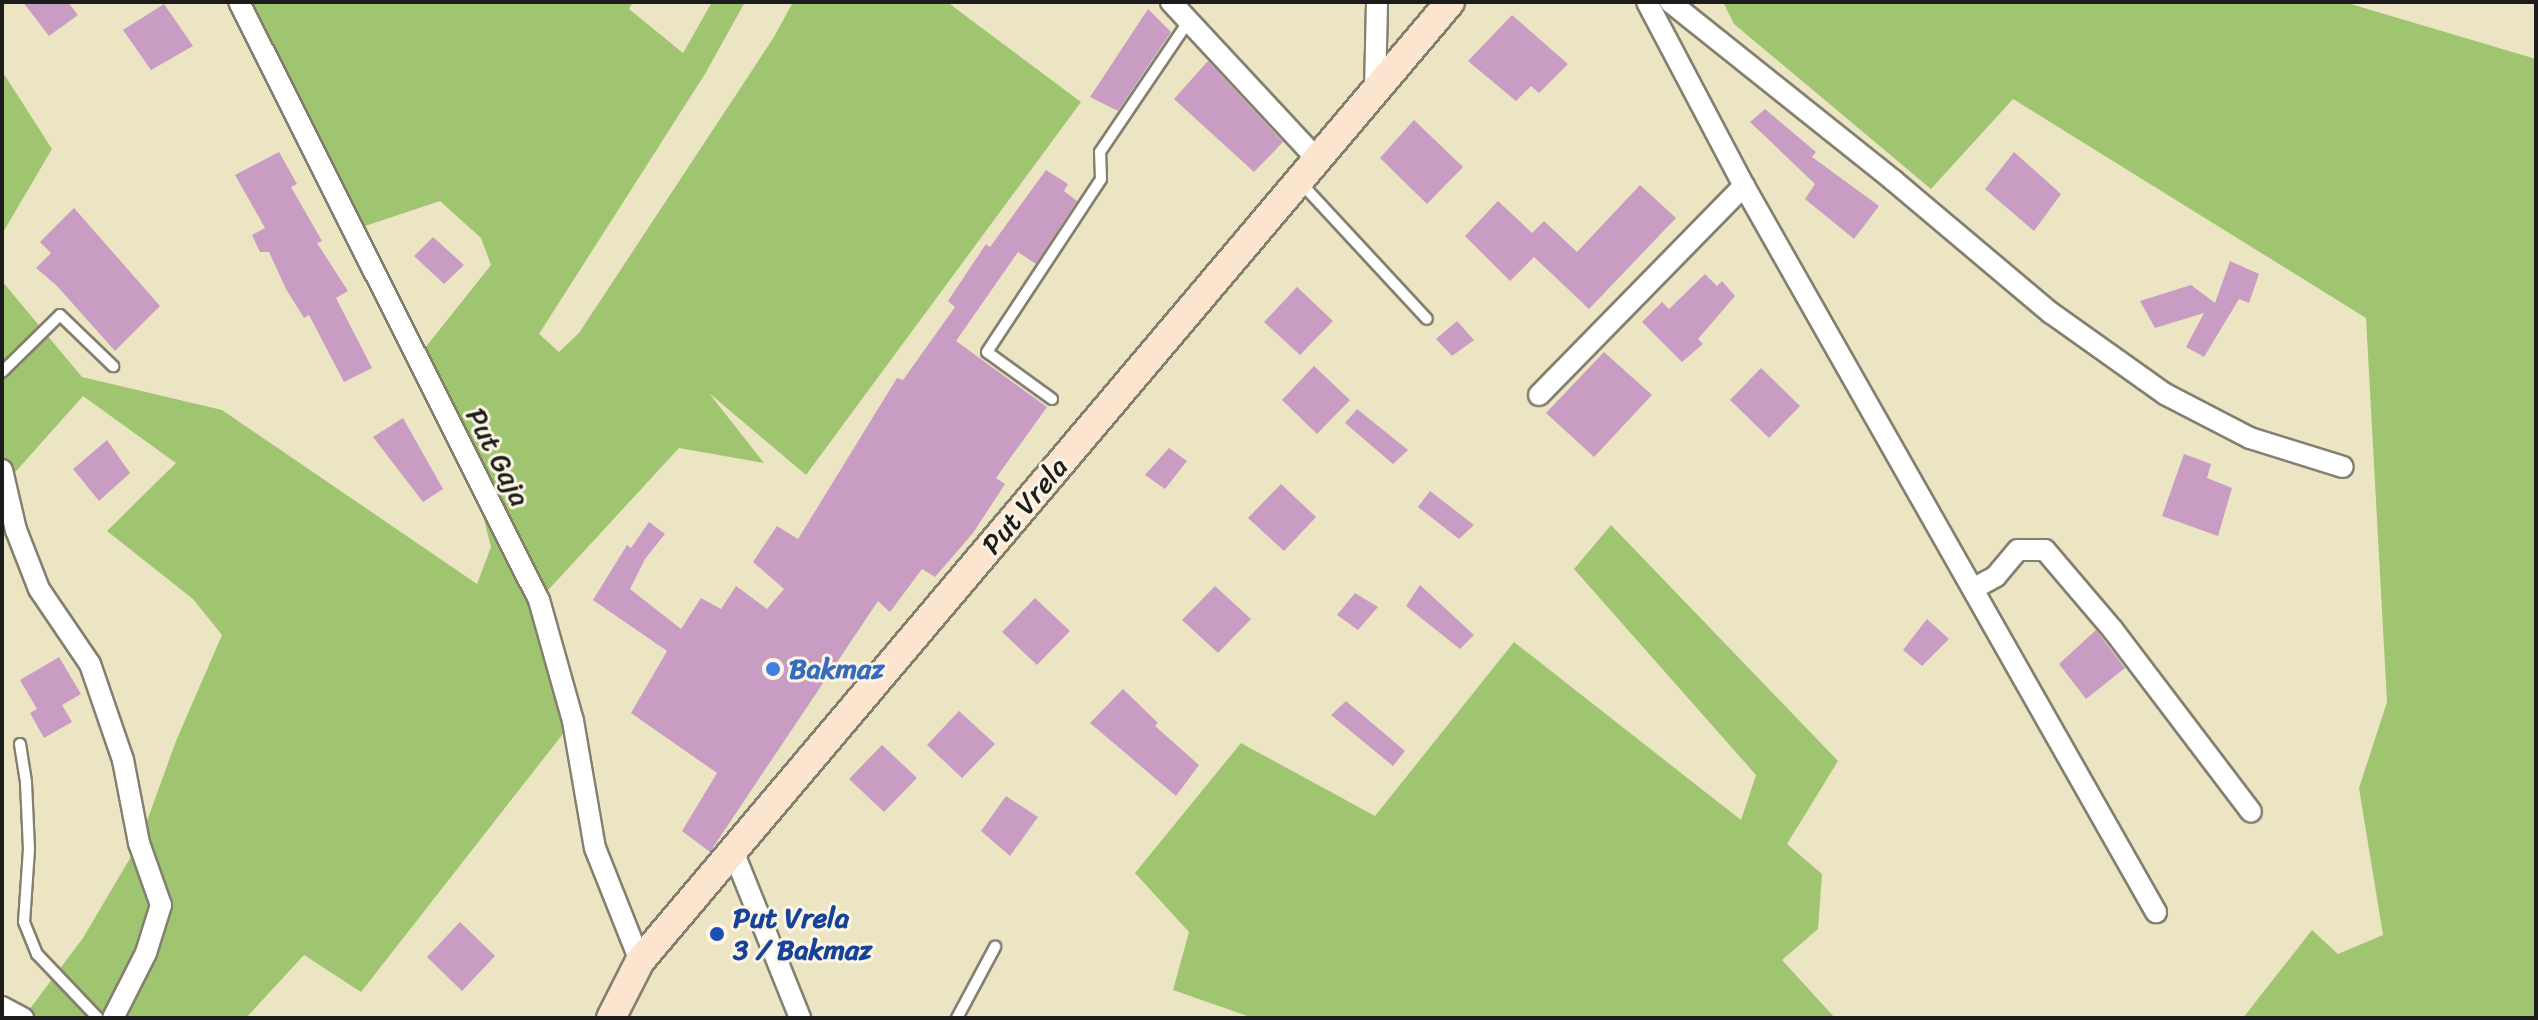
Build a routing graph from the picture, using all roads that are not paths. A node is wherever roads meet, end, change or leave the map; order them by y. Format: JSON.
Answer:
{"nodes":[{"id":1,"x":239,"y":2,"type":"edge"},
{"id":2,"x":1171,"y":2,"type":"edge"},
{"id":3,"x":1377,"y":2,"type":"edge"},
{"id":4,"x":1450,"y":2,"type":"edge"},
{"id":5,"x":1647,"y":2,"type":"edge"},
{"id":6,"x":1670,"y":2,"type":"edge"},
{"id":7,"x":1188,"y":22,"type":"junction"},
{"id":8,"x":1375,"y":91,"type":"junction"},
{"id":9,"x":1317,"y":159,"type":"junction"},
{"id":10,"x":1300,"y":182,"type":"junction"},
{"id":11,"x":1744,"y":186,"type":"junction"},
{"id":12,"x":1427,"y":319,"type":"dead end"},
{"id":13,"x":113,"y":366,"type":"dead end"},
{"id":14,"x":2,"y":372,"type":"edge"},
{"id":15,"x":1539,"y":395,"type":"dead end"},
{"id":16,"x":1052,"y":399,"type":"dead end"},
{"id":17,"x":2343,"y":467,"type":"dead end"},
{"id":18,"x":2,"y":470,"type":"edge"},
{"id":19,"x":1973,"y":589,"type":"junction"},
{"id":20,"x":20,"y":744,"type":"dead end"},
{"id":21,"x":2251,"y":812,"type":"dead end"},
{"id":22,"x":733,"y":851,"type":"junction"},
{"id":23,"x":2156,"y":912,"type":"dead end"},
{"id":24,"x":995,"y":947,"type":"dead end"},
{"id":25,"x":640,"y":961,"type":"junction"},
{"id":26,"x":2,"y":1007,"type":"edge"},
{"id":27,"x":23,"y":1018,"type":"edge"},
{"id":28,"x":98,"y":1018,"type":"edge"},
{"id":29,"x":113,"y":1018,"type":"edge"},
{"id":30,"x":611,"y":1018,"type":"edge"},
{"id":31,"x":800,"y":1018,"type":"edge"},
{"id":32,"x":957,"y":1018,"type":"edge"}],
"edges":[{"from":1,"to":25,"type":"street","name":"Put Gaja"},
{"from":2,"to":7,"type":"street"},
{"from":3,"to":8,"type":"street"},
{"from":4,"to":8,"type":"main road","name":"Put Vrela"},
{"from":5,"to":11,"type":"street"},
{"from":6,"to":17,"type":"street"},
{"from":7,"to":9,"type":"street"},
{"from":7,"to":16,"type":"lane"},
{"from":8,"to":9,"type":"main road","name":"Put Vrela"},
{"from":9,"to":10,"type":"main road","name":"Put Vrela"},
{"from":10,"to":12,"type":"lane"},
{"from":10,"to":22,"type":"main road","name":"Put Vrela"},
{"from":11,"to":15,"type":"street"},
{"from":11,"to":19,"type":"street"},
{"from":13,"to":14,"type":"lane"},
{"from":18,"to":29,"type":"street"},
{"from":19,"to":21,"type":"street"},
{"from":19,"to":23,"type":"street"},
{"from":20,"to":28,"type":"lane"},
{"from":22,"to":25,"type":"main road","name":"Put Vrela"},
{"from":22,"to":31,"type":"street"},
{"from":24,"to":32,"type":"lane"},
{"from":25,"to":30,"type":"main road","name":"Put Vrela"},
{"from":26,"to":27,"type":"street"}]}
